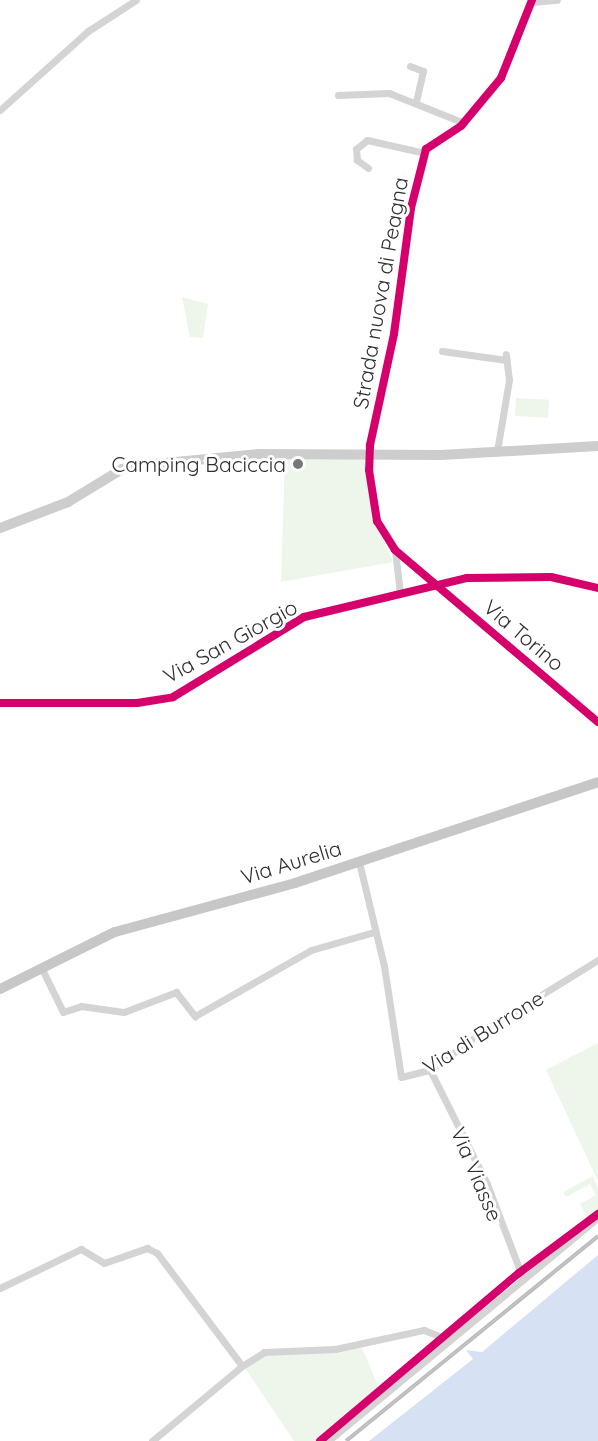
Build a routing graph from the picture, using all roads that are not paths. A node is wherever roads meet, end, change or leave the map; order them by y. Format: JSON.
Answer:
{"nodes":[{"id":1,"x":136,"y":0,"type":"edge"},
{"id":2,"x":557,"y":0,"type":"edge"},
{"id":3,"x":532,"y":1,"type":"edge"},
{"id":4,"x":410,"y":66,"type":"dead end"},
{"id":5,"x":338,"y":95,"type":"dead end"},
{"id":6,"x":416,"y":102,"type":"junction"},
{"id":7,"x":0,"y":110,"type":"edge"},
{"id":8,"x":464,"y":123,"type":"junction"},
{"id":9,"x":425,"y":153,"type":"junction"},
{"id":10,"x":368,"y":168,"type":"dead end"},
{"id":11,"x":442,"y":351,"type":"dead end"},
{"id":12,"x":598,"y":446,"type":"edge"},
{"id":13,"x":497,"y":451,"type":"junction"},
{"id":14,"x":369,"y":454,"type":"junction"},
{"id":15,"x":0,"y":528,"type":"edge"},
{"id":16,"x":395,"y":550,"type":"junction"},
{"id":17,"x":439,"y":587,"type":"junction"},
{"id":18,"x":598,"y":588,"type":"edge"},
{"id":19,"x":400,"y":594,"type":"junction"},
{"id":20,"x":0,"y":703,"type":"edge"},
{"id":21,"x":598,"y":722,"type":"edge"},
{"id":22,"x":598,"y":782,"type":"edge"},
{"id":23,"x":359,"y":862,"type":"junction"},
{"id":24,"x":374,"y":932,"type":"junction"},
{"id":25,"x":598,"y":960,"type":"edge"},
{"id":26,"x":41,"y":967,"type":"junction"},
{"id":27,"x":0,"y":988,"type":"edge"},
{"id":28,"x":430,"y":1070,"type":"junction"},
{"id":29,"x":598,"y":1218,"type":"edge"},
{"id":30,"x":523,"y":1279,"type":"junction"},
{"id":31,"x":0,"y":1288,"type":"edge"},
{"id":32,"x":449,"y":1340,"type":"junction"},
{"id":33,"x":242,"y":1366,"type":"junction"},
{"id":34,"x":152,"y":1441,"type":"edge"},
{"id":35,"x":328,"y":1441,"type":"edge"}],
"edges":[{"from":1,"to":7,"type":"street"},
{"from":2,"to":3,"type":"street"},
{"from":3,"to":8,"type":"street","name":"Strada nuova di Peagna"},
{"from":4,"to":6,"type":"street"},
{"from":5,"to":6,"type":"street"},
{"from":6,"to":8,"type":"street"},
{"from":8,"to":9,"type":"street","name":"Strada nuova di Peagna"},
{"from":9,"to":10,"type":"street"},
{"from":9,"to":14,"type":"street","name":"Strada nuova di Peagna"},
{"from":11,"to":13,"type":"street"},
{"from":12,"to":13,"type":"main road"},
{"from":13,"to":14,"type":"main road"},
{"from":14,"to":15,"type":"main road"},
{"from":14,"to":16,"type":"street","name":"Via Torino"},
{"from":16,"to":17,"type":"street","name":"Via Torino"},
{"from":16,"to":19,"type":"street"},
{"from":17,"to":18,"type":"street","name":"Via San Giorgio"},
{"from":17,"to":19,"type":"street","name":"Via San Giorgio"},
{"from":17,"to":21,"type":"street","name":"Via Torino"},
{"from":19,"to":20,"type":"street","name":"Via San Giorgio"},
{"from":22,"to":23,"type":"main road","name":"Via Aurelia"},
{"from":23,"to":24,"type":"street","name":"Via di Burrone"},
{"from":23,"to":26,"type":"main road","name":"Via Aurelia"},
{"from":24,"to":26,"type":"street"},
{"from":24,"to":28,"type":"street","name":"Via di Burrone"},
{"from":25,"to":28,"type":"street","name":"Via di Burrone"},
{"from":26,"to":27,"type":"main road","name":"Via Aurelia"},
{"from":28,"to":30,"type":"street","name":"Via Viasse"},
{"from":29,"to":30,"type":"street"},
{"from":30,"to":32,"type":"street"},
{"from":31,"to":33,"type":"street"},
{"from":32,"to":33,"type":"street"},
{"from":32,"to":35,"type":"street"},
{"from":33,"to":34,"type":"street"}]}
